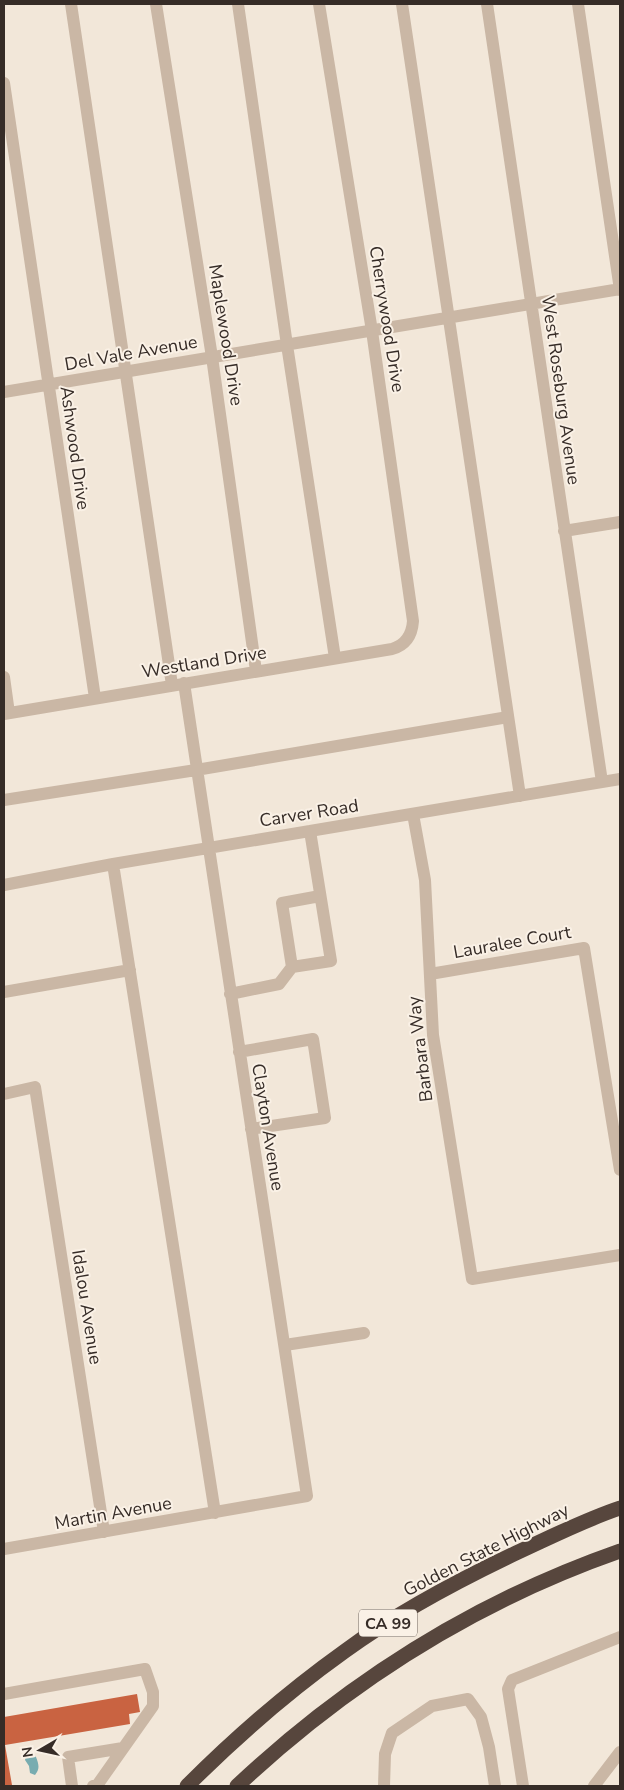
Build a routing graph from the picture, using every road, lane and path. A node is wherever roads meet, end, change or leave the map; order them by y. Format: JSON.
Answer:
{"nodes":[{"id":1,"x":72,"y":4,"type":"edge"},
{"id":2,"x":156,"y":4,"type":"edge"},
{"id":3,"x":238,"y":4,"type":"edge"},
{"id":4,"x":319,"y":4,"type":"edge"},
{"id":5,"x":402,"y":4,"type":"edge"},
{"id":6,"x":487,"y":4,"type":"edge"},
{"id":7,"x":578,"y":4,"type":"edge"},
{"id":8,"x":4,"y":84,"type":"edge"},
{"id":9,"x":620,"y":290,"type":"edge"},
{"id":10,"x":531,"y":304,"type":"junction"},
{"id":11,"x":448,"y":318,"type":"junction"},
{"id":12,"x":372,"y":330,"type":"junction"},
{"id":13,"x":286,"y":345,"type":"junction"},
{"id":14,"x":212,"y":357,"type":"junction"},
{"id":15,"x":127,"y":371,"type":"junction"},
{"id":16,"x":48,"y":384,"type":"junction"},
{"id":17,"x":4,"y":392,"type":"edge"},
{"id":18,"x":620,"y":522,"type":"edge"},
{"id":19,"x":564,"y":531,"type":"junction"},
{"id":20,"x":408,"y":639,"type":"joint"},
{"id":21,"x":335,"y":658,"type":"junction"},
{"id":22,"x":256,"y":671,"type":"junction"},
{"id":23,"x":4,"y":677,"type":"edge"},
{"id":24,"x":178,"y":684,"type":"junction"},
{"id":25,"x":94,"y":698,"type":"junction"},
{"id":26,"x":6,"y":713,"type":"edge"},
{"id":27,"x":508,"y":717,"type":"junction"},
{"id":28,"x":196,"y":770,"type":"junction"},
{"id":29,"x":620,"y":779,"type":"edge"},
{"id":30,"x":602,"y":782,"type":"junction"},
{"id":31,"x":520,"y":796,"type":"junction"},
{"id":32,"x":4,"y":800,"type":"edge"},
{"id":33,"x":413,"y":814,"type":"junction"},
{"id":34,"x":310,"y":831,"type":"junction"},
{"id":35,"x":208,"y":848,"type":"junction"},
{"id":36,"x":113,"y":864,"type":"junction"},
{"id":37,"x":4,"y":885,"type":"edge"},
{"id":38,"x":320,"y":896,"type":"junction"},
{"id":39,"x":292,"y":967,"type":"junction"},
{"id":40,"x":130,"y":970,"type":"junction"},
{"id":41,"x":430,"y":974,"type":"junction"},
{"id":42,"x":4,"y":992,"type":"edge"},
{"id":43,"x":230,"y":994,"type":"junction"},
{"id":44,"x":239,"y":1052,"type":"junction"},
{"id":45,"x":4,"y":1094,"type":"edge"},
{"id":46,"x":251,"y":1129,"type":"junction"},
{"id":47,"x":620,"y":1170,"type":"edge"},
{"id":48,"x":620,"y":1255,"type":"edge"},
{"id":49,"x":364,"y":1332,"type":"dead end"},
{"id":50,"x":284,"y":1345,"type":"junction"},
{"id":51,"x":620,"y":1508,"type":"edge"},
{"id":52,"x":228,"y":1511,"type":"joint"},
{"id":53,"x":215,"y":1513,"type":"junction"},
{"id":54,"x":104,"y":1532,"type":"junction"},
{"id":55,"x":4,"y":1549,"type":"edge"},
{"id":56,"x":620,"y":1550,"type":"edge"},
{"id":57,"x":620,"y":1637,"type":"edge"},
{"id":58,"x":4,"y":1694,"type":"edge"},
{"id":59,"x":124,"y":1748,"type":"junction"},
{"id":60,"x":620,"y":1752,"type":"edge"},
{"id":61,"x":262,"y":1762,"type":"junction"},
{"id":62,"x":72,"y":1786,"type":"edge"},
{"id":63,"x":93,"y":1786,"type":"edge"},
{"id":64,"x":187,"y":1786,"type":"edge"},
{"id":65,"x":237,"y":1786,"type":"edge"},
{"id":66,"x":245,"y":1786,"type":"edge"},
{"id":67,"x":384,"y":1786,"type":"edge"},
{"id":68,"x":495,"y":1786,"type":"edge"},
{"id":69,"x":523,"y":1786,"type":"edge"},
{"id":70,"x":594,"y":1786,"type":"edge"}],
"edges":[{"from":1,"to":15,"type":"street","name":"Clayton Avenue"},
{"from":2,"to":14,"type":"street","name":"Maplewood Drive"},
{"from":3,"to":13,"type":"street"},
{"from":4,"to":12,"type":"street","name":"Cherrywood Drive"},
{"from":5,"to":11,"type":"street"},
{"from":6,"to":10,"type":"street","name":"West Roseburg Avenue"},
{"from":7,"to":9,"type":"street"},
{"from":8,"to":16,"type":"street","name":"Ashwood Drive"},
{"from":9,"to":10,"type":"street","name":"Del Vale Avenue"},
{"from":10,"to":11,"type":"street","name":"Del Vale Avenue"},
{"from":10,"to":19,"type":"street","name":"West Roseburg Avenue"},
{"from":11,"to":12,"type":"street","name":"Del Vale Avenue"},
{"from":11,"to":27,"type":"street"},
{"from":12,"to":13,"type":"street","name":"Del Vale Avenue"},
{"from":12,"to":20,"type":"street","name":"Cherrywood Drive"},
{"from":13,"to":14,"type":"street","name":"Del Vale Avenue"},
{"from":13,"to":21,"type":"street"},
{"from":14,"to":15,"type":"street","name":"Del Vale Avenue"},
{"from":14,"to":22,"type":"street","name":"Maplewood Drive"},
{"from":15,"to":16,"type":"street","name":"Del Vale Avenue"},
{"from":15,"to":24,"type":"street","name":"Clayton Avenue"},
{"from":16,"to":17,"type":"street","name":"Del Vale Avenue"},
{"from":16,"to":25,"type":"street","name":"Ashwood Drive"},
{"from":18,"to":19,"type":"street"},
{"from":19,"to":30,"type":"street","name":"West Roseburg Avenue"},
{"from":20,"to":21,"type":"street","name":"Westland Drive"},
{"from":21,"to":22,"type":"street","name":"Westland Drive"},
{"from":22,"to":24,"type":"street","name":"Westland Drive"},
{"from":23,"to":26,"type":"street"},
{"from":24,"to":25,"type":"street","name":"Westland Drive"},
{"from":24,"to":28,"type":"street","name":"Clayton Avenue"},
{"from":25,"to":26,"type":"street","name":"Westland Drive"},
{"from":27,"to":28,"type":"street"},
{"from":27,"to":31,"type":"street"},
{"from":28,"to":32,"type":"street"},
{"from":28,"to":35,"type":"street","name":"Clayton Avenue"},
{"from":29,"to":30,"type":"street","name":"Carver Road"},
{"from":30,"to":31,"type":"street","name":"Carver Road"},
{"from":31,"to":33,"type":"street","name":"Carver Road"},
{"from":33,"to":34,"type":"street","name":"Carver Road"},
{"from":33,"to":41,"type":"street","name":"Barbara Way"},
{"from":34,"to":35,"type":"street","name":"Carver Road"},
{"from":34,"to":38,"type":"street"},
{"from":35,"to":36,"type":"street","name":"Carver Road"},
{"from":35,"to":43,"type":"street","name":"Clayton Avenue"},
{"from":36,"to":37,"type":"street","name":"Carver Road"},
{"from":36,"to":40,"type":"street"},
{"from":38,"to":39,"type":"street"},
{"from":38,"to":39,"type":"street"},
{"from":39,"to":43,"type":"street"},
{"from":40,"to":42,"type":"street"},
{"from":40,"to":53,"type":"street"},
{"from":41,"to":47,"type":"street","name":"Lauralee Court"},
{"from":41,"to":48,"type":"street","name":"Barbara Way"},
{"from":43,"to":44,"type":"street","name":"Clayton Avenue"},
{"from":44,"to":46,"type":"street","name":"Clayton Avenue"},
{"from":44,"to":46,"type":"street"},
{"from":45,"to":54,"type":"street","name":"Idalou Avenue"},
{"from":46,"to":50,"type":"street","name":"Clayton Avenue"},
{"from":49,"to":50,"type":"street"},
{"from":50,"to":52,"type":"street","name":"Clayton Avenue"},
{"from":51,"to":64,"type":"highway","name":"Golden State Highway","number":"CA 99"},
{"from":52,"to":53,"type":"street","name":"Martin Avenue"},
{"from":53,"to":54,"type":"street","name":"Martin Avenue"},
{"from":54,"to":55,"type":"street","name":"Martin Avenue"},
{"from":56,"to":61,"type":"highway","number":"CA 99"},
{"from":57,"to":69,"type":"street"},
{"from":58,"to":59,"type":"street"},
{"from":59,"to":62,"type":"street"},
{"from":59,"to":63,"type":"street"},
{"from":60,"to":70,"type":"street"},
{"from":61,"to":65,"type":"highway","number":"CA 99"},
{"from":61,"to":66,"type":"highway"},
{"from":67,"to":68,"type":"street"}]}
